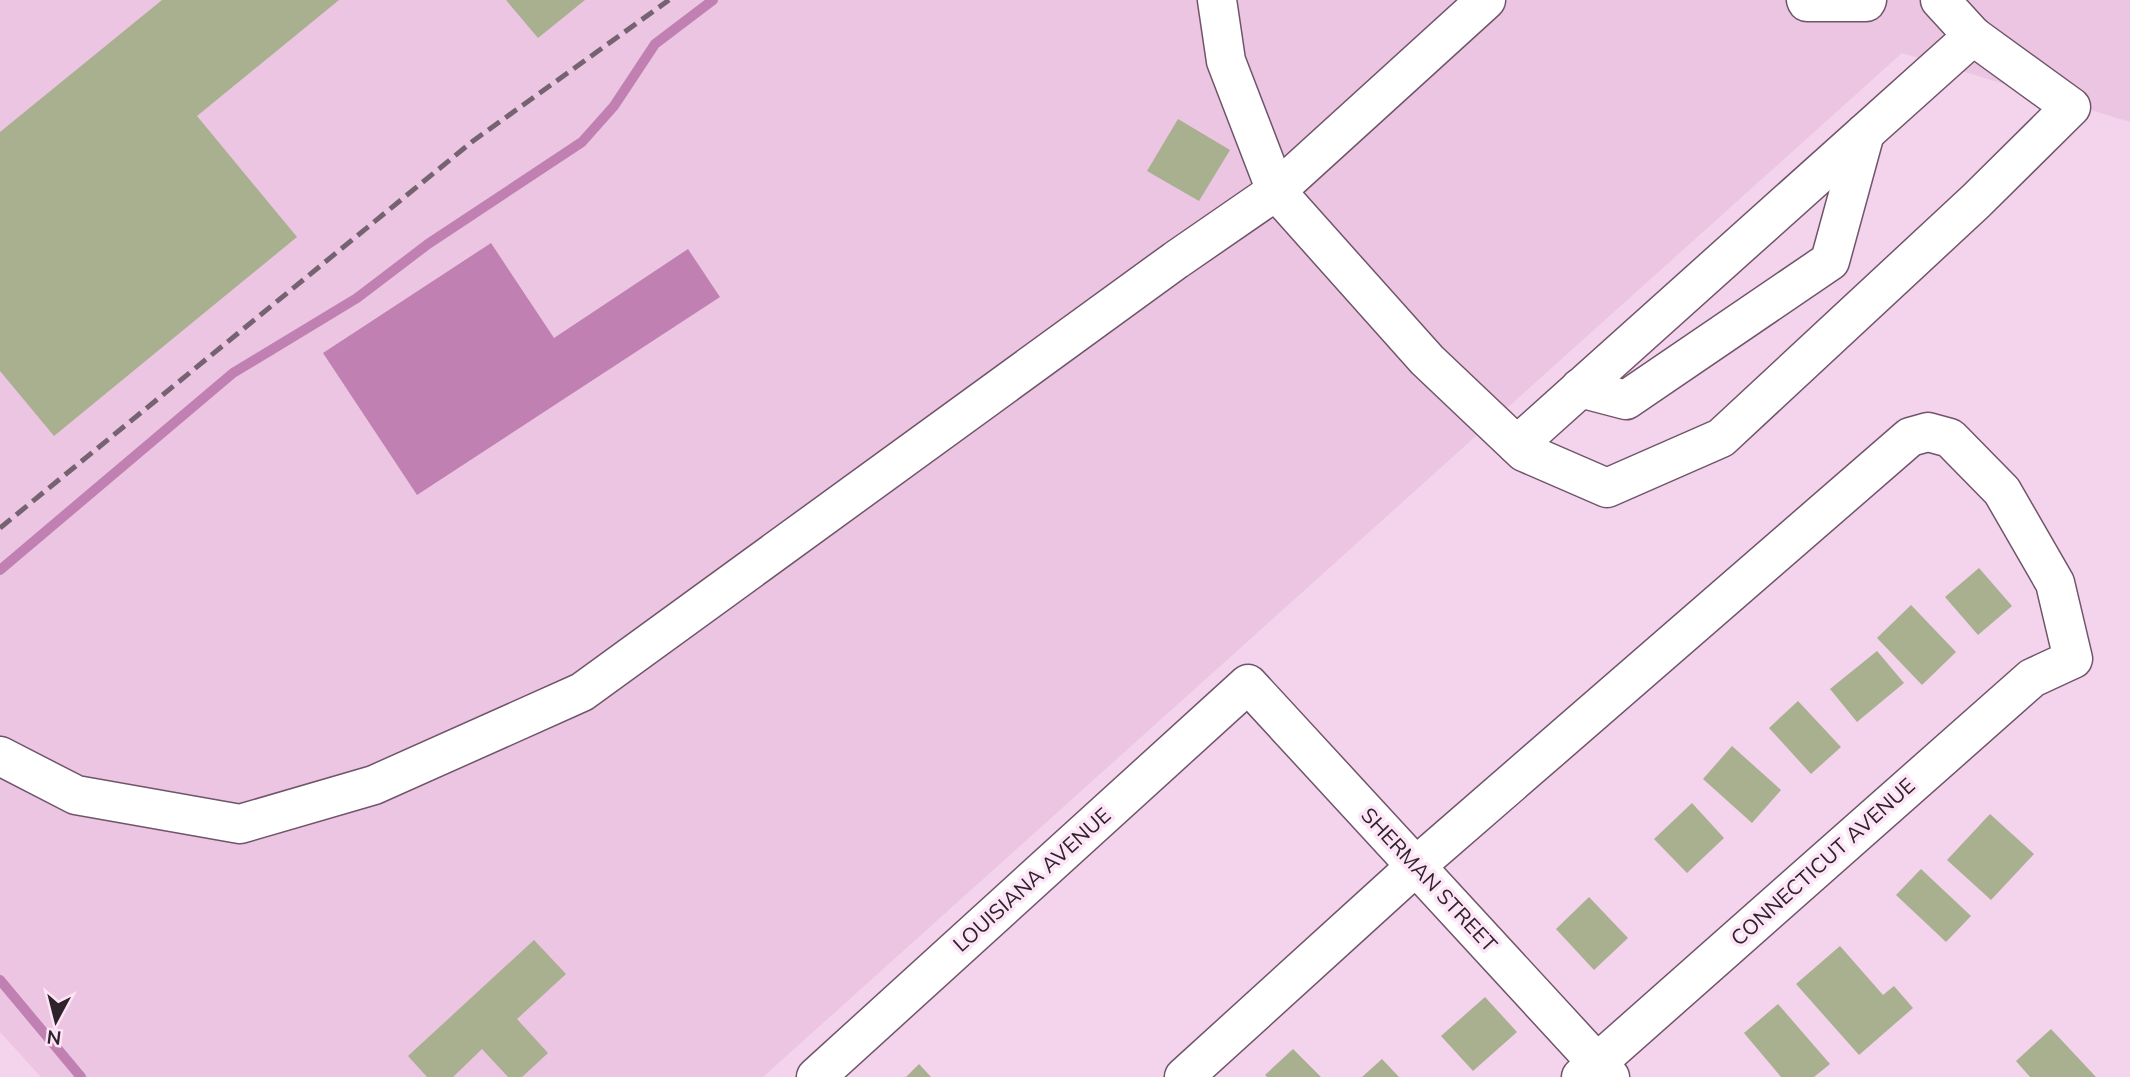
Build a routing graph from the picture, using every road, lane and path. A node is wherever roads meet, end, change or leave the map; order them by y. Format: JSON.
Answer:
{"nodes":[{"id":1,"x":1217,"y":0,"type":"edge"},
{"id":2,"x":1486,"y":0,"type":"edge"},
{"id":3,"x":1806,"y":0,"type":"edge"},
{"id":4,"x":1867,"y":0,"type":"edge"},
{"id":5,"x":1940,"y":0,"type":"edge"},
{"id":6,"x":1973,"y":36,"type":"junction"},
{"id":7,"x":1865,"y":133,"type":"junction"},
{"id":8,"x":1276,"y":191,"type":"junction"},
{"id":9,"x":1580,"y":388,"type":"junction"},
{"id":10,"x":1517,"y":445,"type":"junction"},
{"id":11,"x":1248,"y":684,"type":"joint"},
{"id":12,"x":0,"y":755,"type":"edge"},
{"id":13,"x":1416,"y":866,"type":"junction"},
{"id":14,"x":1596,"y":1072,"type":"edge"},
{"id":15,"x":816,"y":1077,"type":"edge"},
{"id":16,"x":1184,"y":1077,"type":"edge"}],
"edges":[{"from":1,"to":8,"type":"street"},
{"from":2,"to":8,"type":"street"},
{"from":3,"to":4,"type":"street"},
{"from":5,"to":6,"type":"street"},
{"from":6,"to":7,"type":"street"},
{"from":6,"to":10,"type":"street"},
{"from":7,"to":9,"type":"street"},
{"from":7,"to":9,"type":"street"},
{"from":8,"to":10,"type":"street"},
{"from":8,"to":12,"type":"street"},
{"from":9,"to":10,"type":"street"},
{"from":11,"to":13,"type":"street","name":"SHERMAN STREET"},
{"from":11,"to":15,"type":"street","name":"LOUISIANA AVENUE"},
{"from":13,"to":14,"type":"street","name":"SHERMAN STREET"},
{"from":13,"to":14,"type":"street","name":"CONNECTICUT AVENUE"},
{"from":13,"to":16,"type":"street"}]}
